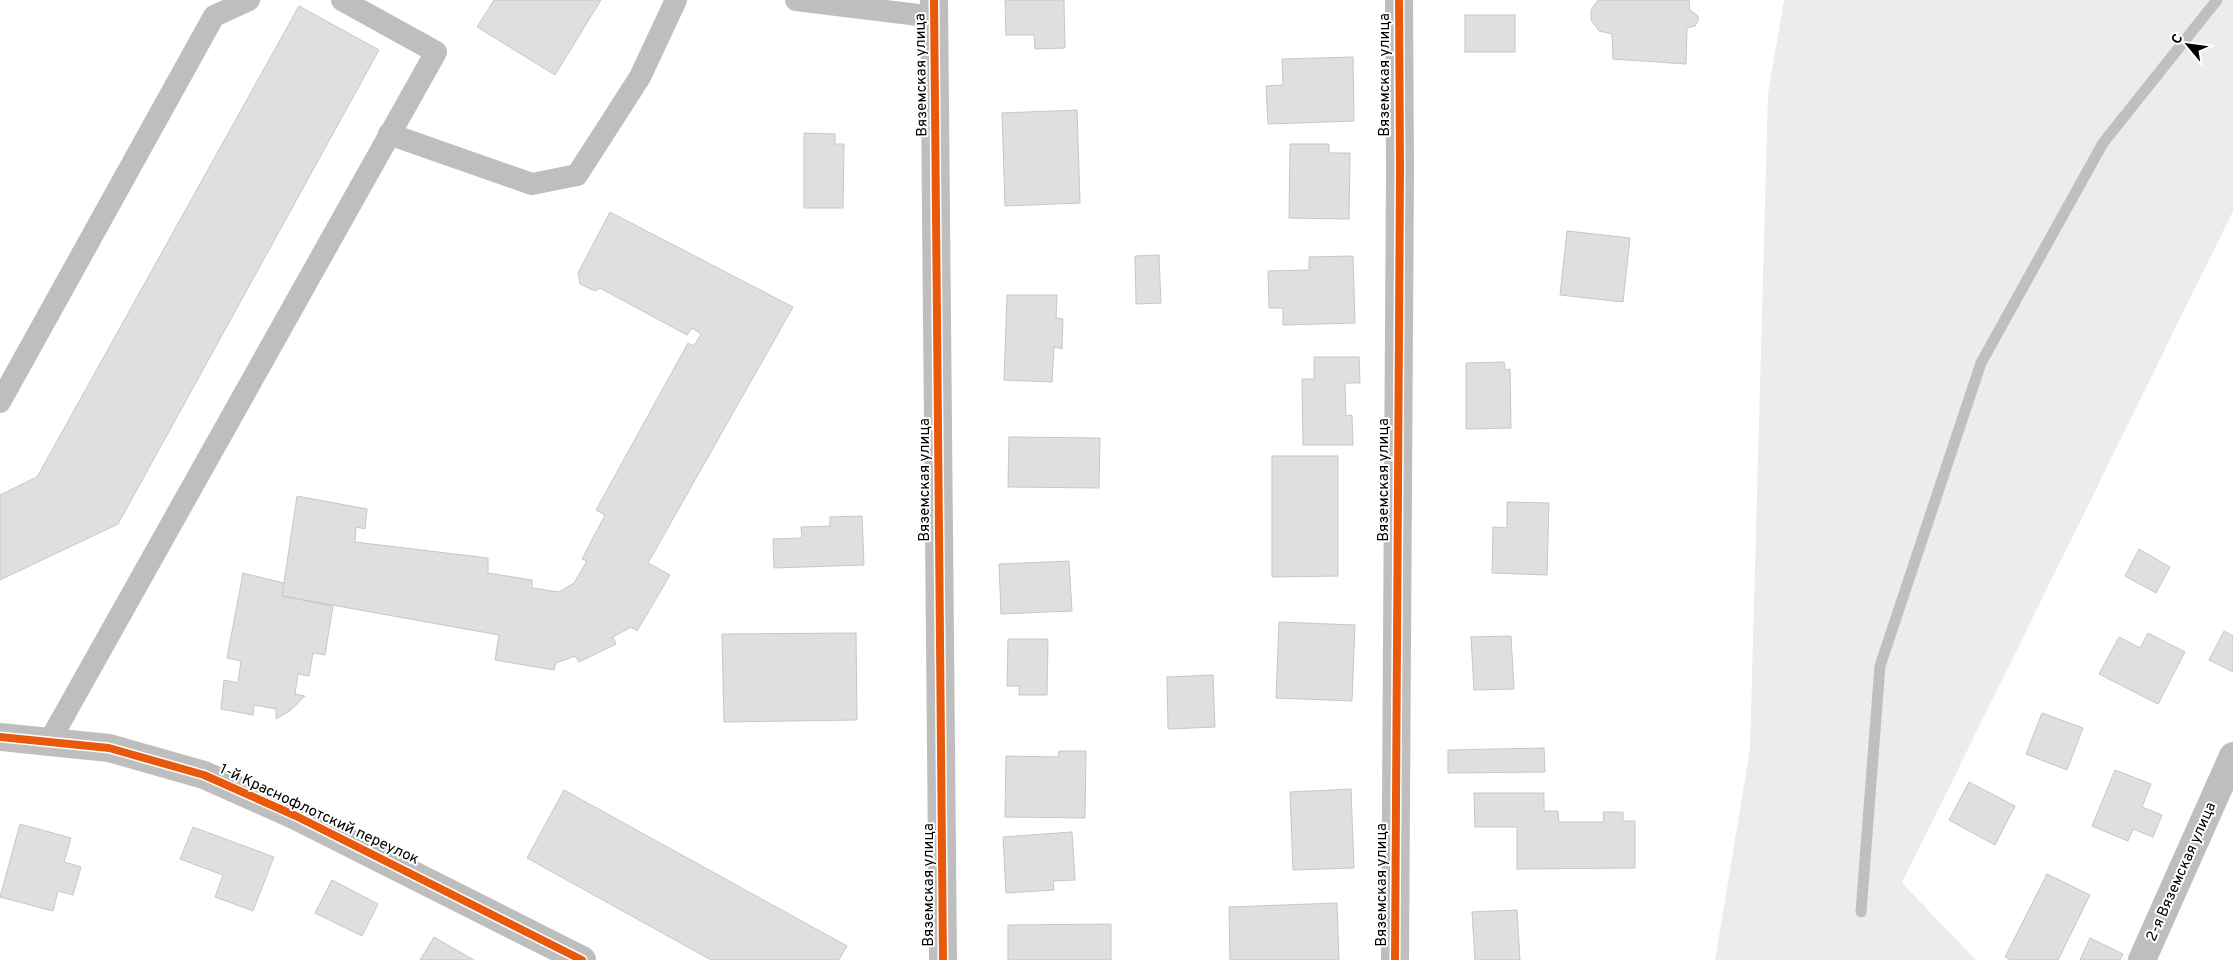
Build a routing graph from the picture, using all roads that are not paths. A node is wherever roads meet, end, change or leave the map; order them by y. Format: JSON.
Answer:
{"nodes":[{"id":1,"x":249,"y":0,"type":"edge"},
{"id":2,"x":342,"y":0,"type":"edge"},
{"id":3,"x":676,"y":0,"type":"edge"},
{"id":4,"x":796,"y":0,"type":"edge"},
{"id":5,"x":1398,"y":0,"type":"edge"},
{"id":6,"x":935,"y":8,"type":"edge"},
{"id":7,"x":390,"y":134,"type":"junction"},
{"id":8,"x":0,"y":402,"type":"edge"},
{"id":9,"x":0,"y":737,"type":"edge"},
{"id":10,"x":49,"y":742,"type":"junction"},
{"id":11,"x":2230,"y":770,"type":"edge"},
{"id":12,"x":582,"y":960,"type":"edge"},
{"id":13,"x":943,"y":960,"type":"edge"},
{"id":14,"x":1395,"y":960,"type":"edge"},
{"id":15,"x":2142,"y":960,"type":"edge"}],
"edges":[{"from":1,"to":8,"type":"lane"},
{"from":2,"to":7,"type":"lane"},
{"from":3,"to":7,"type":"lane"},
{"from":4,"to":6,"type":"lane"},
{"from":5,"to":14,"type":"street","name":"Вяземская улица"},
{"from":6,"to":13,"type":"street","name":"Вяземская улица"},
{"from":7,"to":10,"type":"lane"},
{"from":9,"to":10,"type":"street","name":"1-й Краснофлотский переулок"},
{"from":10,"to":12,"type":"street","name":"1-й Краснофлотский переулок"},
{"from":11,"to":15,"type":"street","name":"2-я Вяземская улица"}]}
